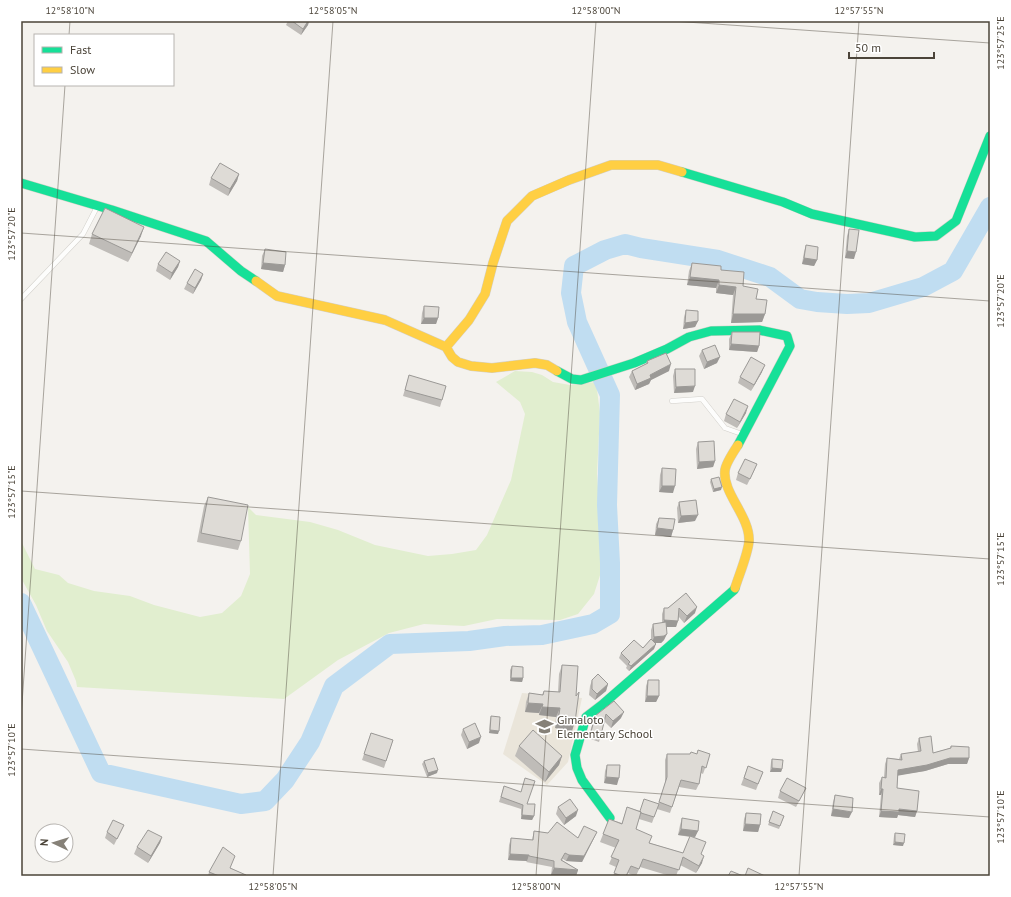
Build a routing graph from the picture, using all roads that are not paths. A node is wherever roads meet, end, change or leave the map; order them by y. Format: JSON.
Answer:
{"nodes":[{"id":1,"x":990,"y":136,"type":"edge"},
{"id":2,"x":21,"y":183,"type":"edge"},
{"id":3,"x":98,"y":205,"type":"junction"},
{"id":4,"x":21,"y":300,"type":"edge"},
{"id":5,"x":446,"y":347,"type":"junction"},
{"id":6,"x":672,"y":401,"type":"dead end"},
{"id":7,"x":744,"y":435,"type":"junction"},
{"id":8,"x":610,"y":818,"type":"edge"}],
"edges":[{"from":1,"to":5,"type":"street"},
{"from":2,"to":3,"type":"street"},
{"from":3,"to":4,"type":"lane"},
{"from":3,"to":5,"type":"street"},
{"from":5,"to":7,"type":"street"},
{"from":6,"to":7,"type":"lane"},
{"from":7,"to":8,"type":"street"}]}
